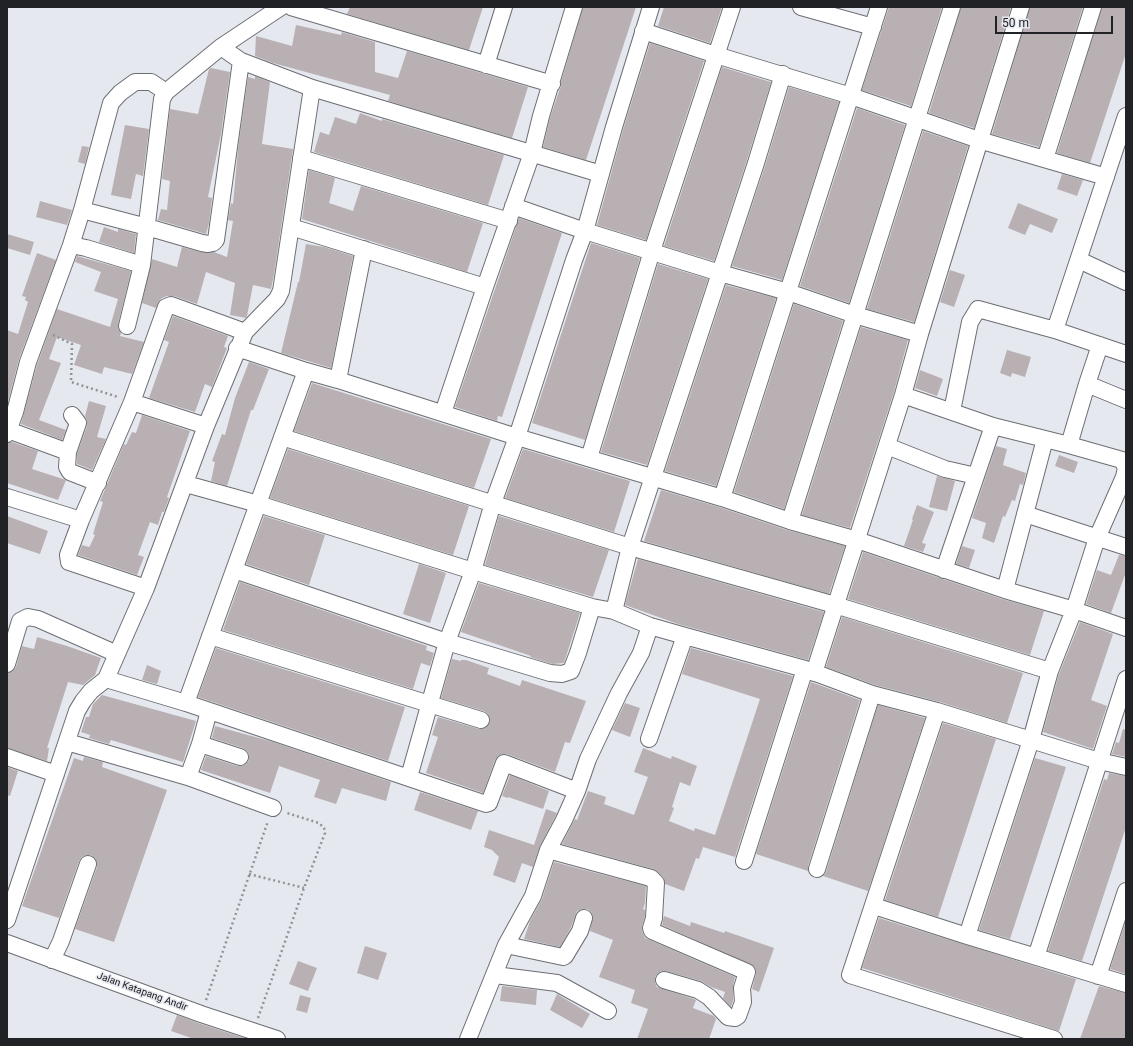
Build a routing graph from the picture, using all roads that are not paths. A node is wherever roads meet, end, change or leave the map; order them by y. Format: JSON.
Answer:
{"nodes":[{"id":1,"x":281,"y":7,"type":"edge"},
{"id":2,"x":291,"y":7,"type":"edge"},
{"id":3,"x":504,"y":7,"type":"edge"},
{"id":4,"x":574,"y":7,"type":"edge"},
{"id":5,"x":651,"y":7,"type":"edge"},
{"id":6,"x":732,"y":7,"type":"edge"},
{"id":7,"x":803,"y":7,"type":"edge"},
{"id":8,"x":879,"y":7,"type":"edge"},
{"id":9,"x":952,"y":7,"type":"edge"},
{"id":10,"x":1021,"y":7,"type":"edge"},
{"id":11,"x":1093,"y":7,"type":"edge"},
{"id":12,"x":873,"y":27,"type":"junction"},
{"id":13,"x":643,"y":31,"type":"junction"},
{"id":14,"x":221,"y":47,"type":"junction"},
{"id":15,"x":716,"y":55,"type":"junction"},
{"id":16,"x":241,"y":61,"type":"junction"},
{"id":17,"x":486,"y":65,"type":"junction"},
{"id":18,"x":783,"y":74,"type":"junction"},
{"id":19,"x":552,"y":84,"type":"junction"},
{"id":20,"x":312,"y":88,"type":"junction"},
{"id":21,"x":166,"y":92,"type":"junction"},
{"id":22,"x":851,"y":96,"type":"junction"},
{"id":23,"x":1126,"y":116,"type":"edge"},
{"id":24,"x":917,"y":117,"type":"junction"},
{"id":25,"x":979,"y":140,"type":"junction"},
{"id":26,"x":532,"y":153,"type":"junction"},
{"id":27,"x":301,"y":158,"type":"junction"},
{"id":28,"x":1045,"y":159,"type":"junction"},
{"id":29,"x":1120,"y":159,"type":"edge"},
{"id":30,"x":601,"y":174,"type":"junction"},
{"id":31,"x":1106,"y":177,"type":"junction"},
{"id":32,"x":513,"y":206,"type":"junction"},
{"id":33,"x":82,"y":210,"type":"junction"},
{"id":34,"x":508,"y":221,"type":"junction"},
{"id":35,"x":147,"y":227,"type":"junction"},
{"id":36,"x":291,"y":227,"type":"junction"},
{"id":37,"x":585,"y":231,"type":"junction"},
{"id":38,"x":71,"y":245,"type":"junction"},
{"id":39,"x":364,"y":249,"type":"junction"},
{"id":40,"x":652,"y":251,"type":"junction"},
{"id":41,"x":1079,"y":260,"type":"junction"},
{"id":42,"x":142,"y":265,"type":"junction"},
{"id":43,"x":720,"y":273,"type":"junction"},
{"id":44,"x":1126,"y":282,"type":"edge"},
{"id":45,"x":485,"y":287,"type":"junction"},
{"id":46,"x":788,"y":292,"type":"junction"},
{"id":47,"x":855,"y":315,"type":"junction"},
{"id":48,"x":127,"y":326,"type":"dead end"},
{"id":49,"x":1055,"y":330,"type":"junction"},
{"id":50,"x":245,"y":332,"type":"junction"},
{"id":51,"x":920,"y":334,"type":"junction"},
{"id":52,"x":1100,"y":345,"type":"junction"},
{"id":53,"x":237,"y":348,"type":"junction"},
{"id":54,"x":1126,"y":354,"type":"edge"},
{"id":55,"x":306,"y":371,"type":"junction"},
{"id":56,"x":338,"y":380,"type":"junction"},
{"id":57,"x":1087,"y":384,"type":"junction"},
{"id":58,"x":13,"y":390,"type":"edge"},
{"id":59,"x":903,"y":395,"type":"junction"},
{"id":60,"x":1126,"y":400,"type":"edge"},
{"id":61,"x":132,"y":402,"type":"junction"},
{"id":62,"x":952,"y":412,"type":"junction"},
{"id":63,"x":443,"y":413,"type":"junction"},
{"id":64,"x":72,"y":415,"type":"dead end"},
{"id":65,"x":206,"y":426,"type":"junction"},
{"id":66,"x":993,"y":426,"type":"junction"},
{"id":67,"x":8,"y":432,"type":"edge"},
{"id":68,"x":282,"y":437,"type":"junction"},
{"id":69,"x":516,"y":437,"type":"junction"},
{"id":70,"x":1045,"y":439,"type":"junction"},
{"id":71,"x":1069,"y":445,"type":"junction"},
{"id":72,"x":887,"y":446,"type":"junction"},
{"id":73,"x":68,"y":452,"type":"junction"},
{"id":74,"x":589,"y":458,"type":"junction"},
{"id":75,"x":976,"y":476,"type":"junction"},
{"id":76,"x":653,"y":478,"type":"junction"},
{"id":77,"x":98,"y":483,"type":"junction"},
{"id":78,"x":186,"y":484,"type":"junction"},
{"id":79,"x":7,"y":497,"type":"edge"},
{"id":80,"x":722,"y":498,"type":"junction"},
{"id":81,"x":493,"y":503,"type":"junction"},
{"id":82,"x":258,"y":504,"type":"junction"},
{"id":83,"x":1025,"y":514,"type":"junction"},
{"id":84,"x":81,"y":520,"type":"junction"},
{"id":85,"x":790,"y":522,"type":"junction"},
{"id":86,"x":1097,"y":538,"type":"junction"},
{"id":87,"x":857,"y":540,"type":"junction"},
{"id":88,"x":630,"y":547,"type":"junction"},
{"id":89,"x":1126,"y":547,"type":"edge"},
{"id":90,"x":234,"y":570,"type":"junction"},
{"id":91,"x":944,"y":570,"type":"junction"},
{"id":92,"x":473,"y":571,"type":"junction"},
{"id":93,"x":146,"y":588,"type":"junction"},
{"id":94,"x":1005,"y":590,"type":"junction"},
{"id":95,"x":835,"y":604,"type":"junction"},
{"id":96,"x":592,"y":607,"type":"junction"},
{"id":97,"x":1074,"y":610,"type":"junction"},
{"id":98,"x":614,"y":611,"type":"junction"},
{"id":99,"x":650,"y":626,"type":"junction"},
{"id":100,"x":1124,"y":630,"type":"edge"},
{"id":101,"x":210,"y":636,"type":"junction"},
{"id":102,"x":685,"y":636,"type":"junction"},
{"id":103,"x":447,"y":642,"type":"junction"},
{"id":104,"x":117,"y":654,"type":"junction"},
{"id":105,"x":7,"y":664,"type":"edge"},
{"id":106,"x":809,"y":671,"type":"junction"},
{"id":107,"x":1050,"y":671,"type":"junction"},
{"id":108,"x":1126,"y":678,"type":"edge"},
{"id":109,"x":106,"y":679,"type":"junction"},
{"id":110,"x":872,"y":694,"type":"junction"},
{"id":111,"x":186,"y":703,"type":"junction"},
{"id":112,"x":429,"y":705,"type":"junction"},
{"id":113,"x":209,"y":710,"type":"junction"},
{"id":114,"x":937,"y":712,"type":"junction"},
{"id":115,"x":481,"y":720,"type":"dead end"},
{"id":116,"x":649,"y":739,"type":"dead end"},
{"id":117,"x":1031,"y":740,"type":"junction"},
{"id":118,"x":67,"y":742,"type":"junction"},
{"id":119,"x":200,"y":744,"type":"junction"},
{"id":120,"x":7,"y":757,"type":"edge"},
{"id":121,"x":240,"y":757,"type":"dead end"},
{"id":122,"x":1100,"y":761,"type":"junction"},
{"id":123,"x":1126,"y":767,"type":"edge"},
{"id":124,"x":56,"y":774,"type":"junction"},
{"id":125,"x":188,"y":777,"type":"junction"},
{"id":126,"x":409,"y":778,"type":"junction"},
{"id":127,"x":576,"y":791,"type":"junction"},
{"id":128,"x":273,"y":808,"type":"road end"},
{"id":129,"x":548,"y":850,"type":"junction"},
{"id":130,"x":744,"y":861,"type":"dead end"},
{"id":131,"x":88,"y":864,"type":"dead end"},
{"id":132,"x":817,"y":869,"type":"dead end"},
{"id":133,"x":1126,"y":891,"type":"edge"},
{"id":134,"x":874,"y":906,"type":"junction"},
{"id":135,"x":584,"y":918,"type":"dead end"},
{"id":136,"x":7,"y":920,"type":"edge"},
{"id":137,"x":967,"y":936,"type":"junction"},
{"id":138,"x":7,"y":943,"type":"edge"},
{"id":139,"x":506,"y":945,"type":"junction"},
{"id":140,"x":1036,"y":957,"type":"junction"},
{"id":141,"x":52,"y":960,"type":"junction"},
{"id":142,"x":495,"y":975,"type":"junction"},
{"id":143,"x":1098,"y":976,"type":"junction"},
{"id":144,"x":664,"y":980,"type":"dead end"},
{"id":145,"x":1126,"y":984,"type":"edge"},
{"id":146,"x":608,"y":1011,"type":"dead end"},
{"id":147,"x":278,"y":1039,"type":"edge"},
{"id":148,"x":468,"y":1039,"type":"edge"},
{"id":149,"x":1054,"y":1039,"type":"edge"}],
"edges":[{"from":1,"to":14,"type":"street"},
{"from":2,"to":17,"type":"street"},
{"from":3,"to":17,"type":"street"},
{"from":4,"to":19,"type":"street"},
{"from":5,"to":13,"type":"street"},
{"from":6,"to":15,"type":"street"},
{"from":7,"to":12,"type":"street"},
{"from":8,"to":12,"type":"street"},
{"from":9,"to":24,"type":"street"},
{"from":10,"to":25,"type":"street"},
{"from":11,"to":28,"type":"street"},
{"from":12,"to":22,"type":"street"},
{"from":13,"to":15,"type":"street"},
{"from":13,"to":30,"type":"street"},
{"from":14,"to":16,"type":"street"},
{"from":14,"to":21,"type":"street"},
{"from":15,"to":18,"type":"street"},
{"from":15,"to":40,"type":"street"},
{"from":16,"to":20,"type":"street"},
{"from":16,"to":35,"type":"street"},
{"from":17,"to":19,"type":"street"},
{"from":18,"to":22,"type":"street"},
{"from":18,"to":43,"type":"street"},
{"from":19,"to":26,"type":"street"},
{"from":20,"to":26,"type":"street"},
{"from":20,"to":27,"type":"street"},
{"from":21,"to":33,"type":"street"},
{"from":21,"to":35,"type":"street"},
{"from":22,"to":24,"type":"street"},
{"from":22,"to":46,"type":"street"},
{"from":23,"to":29,"type":"street"},
{"from":24,"to":25,"type":"street"},
{"from":24,"to":47,"type":"street"},
{"from":25,"to":28,"type":"street"},
{"from":25,"to":51,"type":"street"},
{"from":26,"to":30,"type":"street"},
{"from":26,"to":32,"type":"street"},
{"from":27,"to":34,"type":"street"},
{"from":27,"to":36,"type":"street"},
{"from":28,"to":31,"type":"street"},
{"from":29,"to":31,"type":"street"},
{"from":30,"to":37,"type":"street"},
{"from":31,"to":41,"type":"street"},
{"from":32,"to":34,"type":"street"},
{"from":32,"to":37,"type":"street"},
{"from":33,"to":35,"type":"street"},
{"from":33,"to":38,"type":"street"},
{"from":34,"to":45,"type":"street"},
{"from":35,"to":42,"type":"street"},
{"from":36,"to":39,"type":"street"},
{"from":36,"to":50,"type":"street"},
{"from":37,"to":40,"type":"street"},
{"from":37,"to":69,"type":"street"},
{"from":38,"to":42,"type":"street"},
{"from":38,"to":58,"type":"street"},
{"from":39,"to":45,"type":"street"},
{"from":39,"to":56,"type":"street"},
{"from":40,"to":43,"type":"street"},
{"from":40,"to":74,"type":"street"},
{"from":41,"to":44,"type":"street"},
{"from":41,"to":49,"type":"street"},
{"from":42,"to":48,"type":"street"},
{"from":43,"to":46,"type":"street"},
{"from":43,"to":76,"type":"street"},
{"from":45,"to":63,"type":"street"},
{"from":46,"to":47,"type":"street"},
{"from":46,"to":80,"type":"street"},
{"from":47,"to":51,"type":"street"},
{"from":47,"to":85,"type":"street"},
{"from":49,"to":52,"type":"street"},
{"from":49,"to":62,"type":"street"},
{"from":50,"to":53,"type":"street"},
{"from":50,"to":61,"type":"street"},
{"from":51,"to":59,"type":"street"},
{"from":52,"to":54,"type":"street"},
{"from":52,"to":57,"type":"street"},
{"from":53,"to":55,"type":"street"},
{"from":53,"to":65,"type":"street"},
{"from":55,"to":56,"type":"street"},
{"from":55,"to":68,"type":"street"},
{"from":56,"to":63,"type":"street"},
{"from":57,"to":60,"type":"street"},
{"from":57,"to":71,"type":"street"},
{"from":58,"to":67,"type":"street"},
{"from":59,"to":62,"type":"street"},
{"from":59,"to":72,"type":"street"},
{"from":61,"to":65,"type":"street"},
{"from":61,"to":77,"type":"street"},
{"from":62,"to":66,"type":"street"},
{"from":63,"to":69,"type":"street"},
{"from":64,"to":73,"type":"street"},
{"from":65,"to":78,"type":"street"},
{"from":66,"to":70,"type":"street"},
{"from":66,"to":75,"type":"street"},
{"from":67,"to":73,"type":"street"},
{"from":68,"to":81,"type":"street"},
{"from":68,"to":82,"type":"street"},
{"from":69,"to":74,"type":"street"},
{"from":69,"to":81,"type":"street"},
{"from":70,"to":71,"type":"street"},
{"from":70,"to":83,"type":"street"},
{"from":71,"to":86,"type":"street"},
{"from":72,"to":75,"type":"street"},
{"from":72,"to":87,"type":"street"},
{"from":73,"to":77,"type":"street"},
{"from":74,"to":76,"type":"street"},
{"from":75,"to":91,"type":"street"},
{"from":76,"to":80,"type":"street"},
{"from":76,"to":88,"type":"street"},
{"from":77,"to":84,"type":"street"},
{"from":78,"to":82,"type":"street"},
{"from":78,"to":93,"type":"street"},
{"from":79,"to":84,"type":"street"},
{"from":80,"to":85,"type":"street"},
{"from":81,"to":88,"type":"street"},
{"from":81,"to":92,"type":"street"},
{"from":82,"to":90,"type":"street"},
{"from":82,"to":92,"type":"street"},
{"from":83,"to":86,"type":"street"},
{"from":83,"to":94,"type":"street"},
{"from":84,"to":93,"type":"street"},
{"from":85,"to":87,"type":"street"},
{"from":86,"to":89,"type":"street"},
{"from":86,"to":97,"type":"street"},
{"from":87,"to":91,"type":"street"},
{"from":87,"to":95,"type":"street"},
{"from":88,"to":95,"type":"street"},
{"from":88,"to":98,"type":"street"},
{"from":90,"to":101,"type":"street"},
{"from":90,"to":103,"type":"street"},
{"from":91,"to":94,"type":"street"},
{"from":92,"to":96,"type":"street"},
{"from":92,"to":103,"type":"street"},
{"from":93,"to":104,"type":"street"},
{"from":94,"to":97,"type":"street"},
{"from":95,"to":106,"type":"street"},
{"from":95,"to":107,"type":"street"},
{"from":96,"to":98,"type":"street"},
{"from":96,"to":103,"type":"street"},
{"from":97,"to":100,"type":"street"},
{"from":97,"to":107,"type":"street"},
{"from":98,"to":99,"type":"street"},
{"from":99,"to":102,"type":"street"},
{"from":99,"to":127,"type":"street"},
{"from":101,"to":111,"type":"street"},
{"from":101,"to":112,"type":"street"},
{"from":102,"to":106,"type":"street"},
{"from":102,"to":116,"type":"street"},
{"from":103,"to":112,"type":"street"},
{"from":104,"to":105,"type":"street"},
{"from":104,"to":109,"type":"street"},
{"from":106,"to":110,"type":"street"},
{"from":106,"to":130,"type":"street"},
{"from":107,"to":117,"type":"street"},
{"from":108,"to":122,"type":"street"},
{"from":109,"to":111,"type":"street"},
{"from":109,"to":118,"type":"street"},
{"from":110,"to":114,"type":"street"},
{"from":110,"to":132,"type":"street"},
{"from":111,"to":113,"type":"street"},
{"from":112,"to":115,"type":"street"},
{"from":112,"to":126,"type":"street"},
{"from":113,"to":119,"type":"street"},
{"from":113,"to":126,"type":"street"},
{"from":114,"to":117,"type":"street"},
{"from":114,"to":134,"type":"street"},
{"from":117,"to":122,"type":"street"},
{"from":117,"to":137,"type":"street"},
{"from":118,"to":124,"type":"street"},
{"from":118,"to":125,"type":"street"},
{"from":119,"to":121,"type":"street"},
{"from":119,"to":125,"type":"street"},
{"from":120,"to":124,"type":"street"},
{"from":122,"to":123,"type":"street"},
{"from":122,"to":140,"type":"street"},
{"from":124,"to":136,"type":"street"},
{"from":125,"to":128,"type":"street"},
{"from":126,"to":127,"type":"street"},
{"from":127,"to":129,"type":"street"},
{"from":129,"to":139,"type":"street"},
{"from":129,"to":144,"type":"street"},
{"from":131,"to":141,"type":"street"},
{"from":133,"to":143,"type":"street"},
{"from":134,"to":137,"type":"street"},
{"from":134,"to":149,"type":"street"},
{"from":135,"to":139,"type":"street"},
{"from":137,"to":140,"type":"street"},
{"from":138,"to":141,"type":"street","name":"Jalan Katapang Andir"},
{"from":139,"to":142,"type":"street"},
{"from":140,"to":143,"type":"street"},
{"from":141,"to":147,"type":"street","name":"Jalan Katapang Andir"},
{"from":142,"to":146,"type":"street"},
{"from":142,"to":148,"type":"street"},
{"from":143,"to":145,"type":"street"}]}
